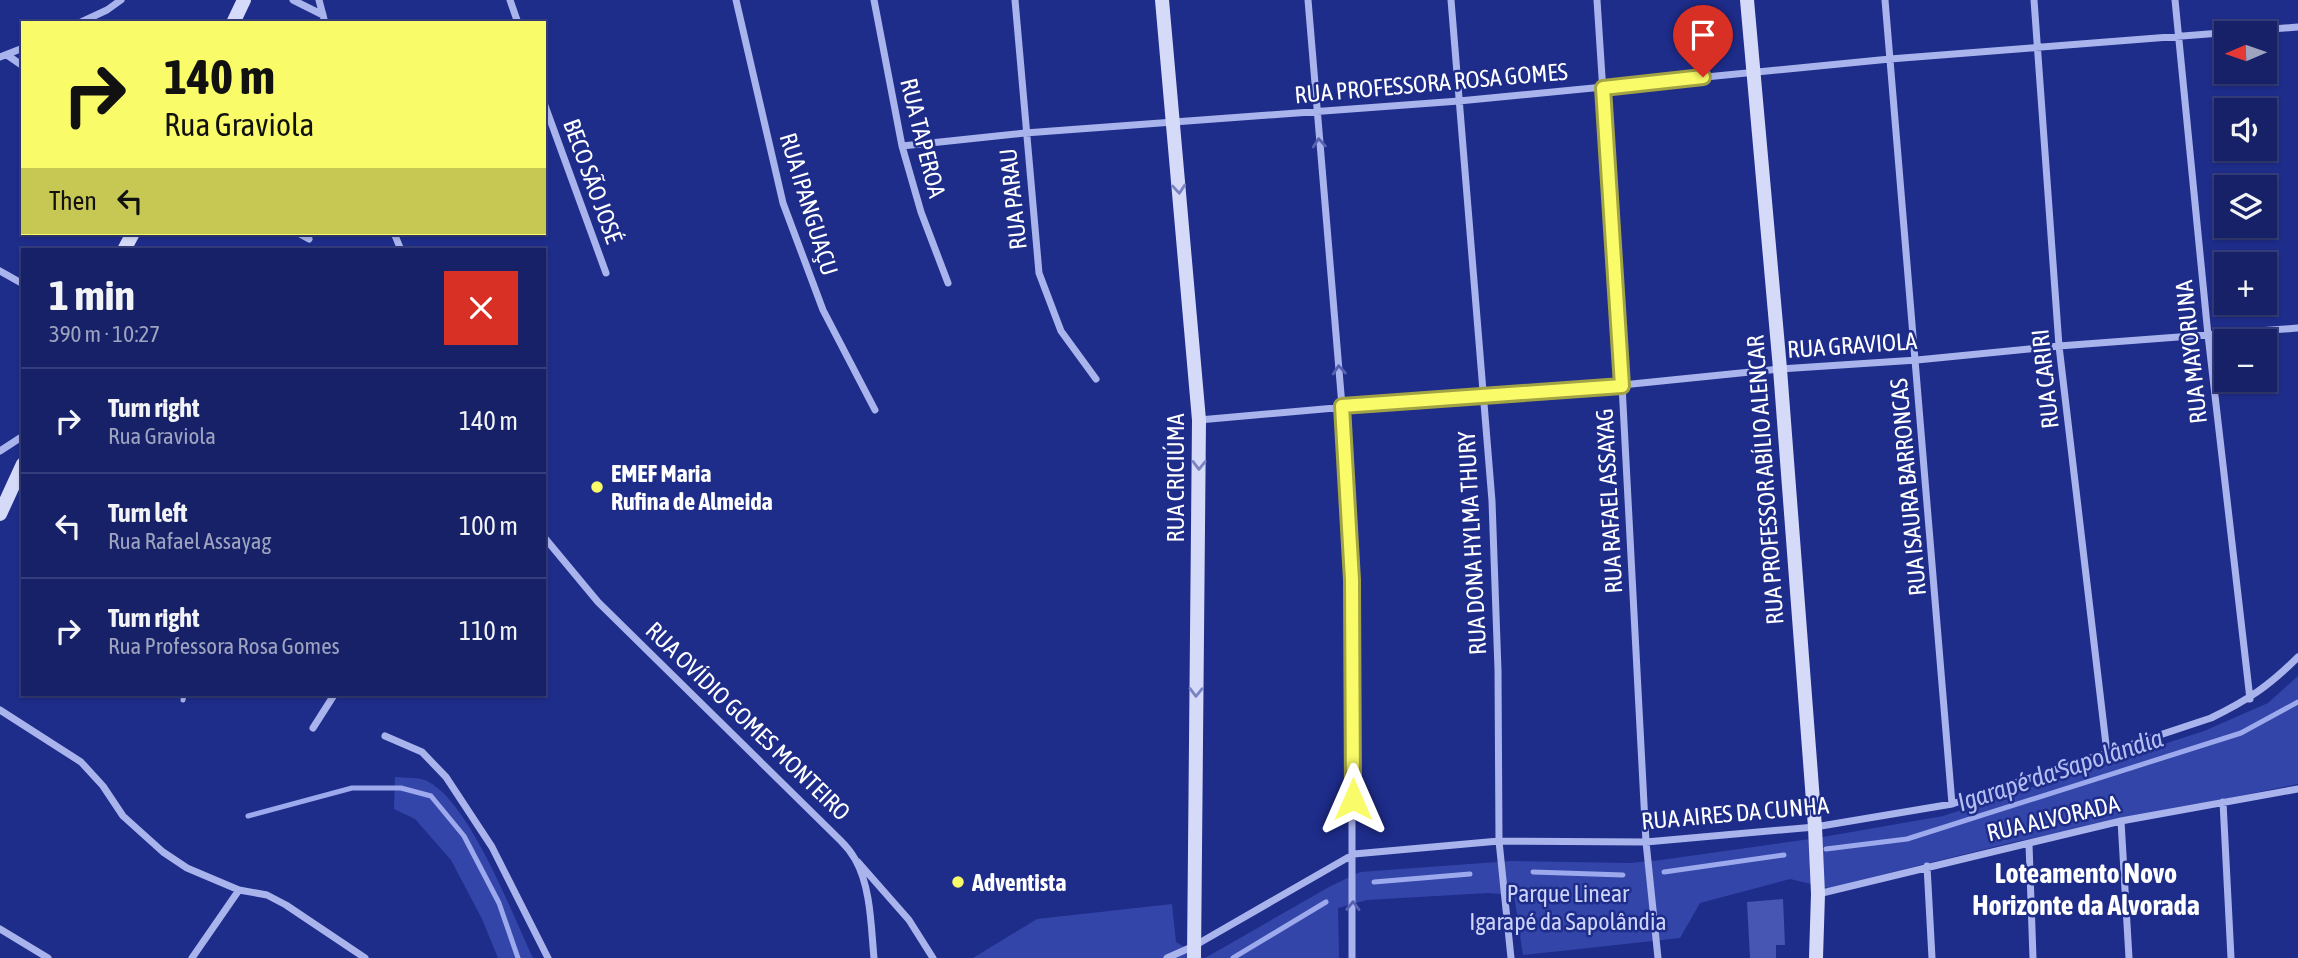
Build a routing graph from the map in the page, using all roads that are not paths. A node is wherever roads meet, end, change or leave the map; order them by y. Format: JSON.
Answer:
{"nodes":[{"id":1,"x":121,"y":0,"type":"edge"},
{"id":2,"x":244,"y":0,"type":"edge"},
{"id":3,"x":293,"y":0,"type":"edge"},
{"id":4,"x":319,"y":0,"type":"edge"},
{"id":5,"x":510,"y":0,"type":"edge"},
{"id":6,"x":736,"y":0,"type":"edge"},
{"id":7,"x":874,"y":0,"type":"edge"},
{"id":8,"x":1015,"y":0,"type":"edge"},
{"id":9,"x":1162,"y":0,"type":"edge"},
{"id":10,"x":1308,"y":0,"type":"edge"},
{"id":11,"x":1451,"y":0,"type":"edge"},
{"id":12,"x":1597,"y":0,"type":"edge"},
{"id":13,"x":1747,"y":0,"type":"edge"},
{"id":14,"x":1885,"y":0,"type":"edge"},
{"id":15,"x":2034,"y":0,"type":"edge"},
{"id":16,"x":2175,"y":0,"type":"edge"},
{"id":17,"x":324,"y":19,"type":"edge"},
{"id":18,"x":83,"y":21,"type":"edge"},
{"id":19,"x":234,"y":21,"type":"edge"},
{"id":20,"x":517,"y":21,"type":"edge"},
{"id":21,"x":2298,"y":27,"type":"edge"},
{"id":22,"x":2178,"y":36,"type":"junction"},
{"id":23,"x":21,"y":49,"type":"edge"},
{"id":24,"x":2038,"y":49,"type":"junction"},
{"id":25,"x":3,"y":56,"type":"edge"},
{"id":26,"x":1890,"y":60,"type":"junction"},
{"id":27,"x":21,"y":65,"type":"edge"},
{"id":28,"x":1753,"y":72,"type":"junction"},
{"id":29,"x":1603,"y":88,"type":"junction"},
{"id":30,"x":1459,"y":101,"type":"junction"},
{"id":31,"x":546,"y":108,"type":"edge"},
{"id":32,"x":1317,"y":113,"type":"junction"},
{"id":33,"x":1173,"y":121,"type":"junction"},
{"id":34,"x":1025,"y":133,"type":"junction"},
{"id":35,"x":902,"y":146,"type":"junction"},
{"id":36,"x":302,"y":235,"type":"edge"},
{"id":37,"x":309,"y":239,"type":"dead end"},
{"id":38,"x":0,"y":271,"type":"edge"},
{"id":39,"x":606,"y":273,"type":"dead end"},
{"id":40,"x":21,"y":283,"type":"edge"},
{"id":41,"x":948,"y":283,"type":"dead end"},
{"id":42,"x":2298,"y":328,"type":"edge"},
{"id":43,"x":2208,"y":335,"type":"junction"},
{"id":44,"x":2059,"y":346,"type":"junction"},
{"id":45,"x":1917,"y":360,"type":"junction"},
{"id":46,"x":1780,"y":369,"type":"junction"},
{"id":47,"x":1096,"y":379,"type":"dead end"},
{"id":48,"x":1622,"y":386,"type":"junction"},
{"id":49,"x":1482,"y":395,"type":"junction"},
{"id":50,"x":1342,"y":406,"type":"junction"},
{"id":51,"x":875,"y":410,"type":"dead end"},
{"id":52,"x":1199,"y":420,"type":"junction"},
{"id":53,"x":21,"y":437,"type":"edge"},
{"id":54,"x":0,"y":451,"type":"edge"},
{"id":55,"x":21,"y":468,"type":"edge"},
{"id":56,"x":0,"y":514,"type":"edge"},
{"id":57,"x":546,"y":539,"type":"edge"},
{"id":58,"x":2298,"y":657,"type":"edge"},
{"id":59,"x":333,"y":696,"type":"edge"},
{"id":60,"x":2250,"y":699,"type":"junction"},
{"id":61,"x":0,"y":710,"type":"edge"},
{"id":62,"x":313,"y":728,"type":"dead end"},
{"id":63,"x":385,"y":736,"type":"dead end"},
{"id":64,"x":2107,"y":753,"type":"junction"},
{"id":65,"x":2298,"y":789,"type":"edge"},
{"id":66,"x":2223,"y":802,"type":"junction"},
{"id":67,"x":1952,"y":804,"type":"junction"},
{"id":68,"x":2121,"y":821,"type":"junction"},
{"id":69,"x":1815,"y":827,"type":"junction"},
{"id":70,"x":1499,"y":841,"type":"junction"},
{"id":71,"x":1646,"y":842,"type":"junction"},
{"id":72,"x":2029,"y":844,"type":"junction"},
{"id":73,"x":1354,"y":855,"type":"junction"},
{"id":74,"x":855,"y":859,"type":"junction"},
{"id":75,"x":1927,"y":866,"type":"junction"},
{"id":76,"x":239,"y":890,"type":"junction"},
{"id":77,"x":1818,"y":894,"type":"junction"},
{"id":78,"x":0,"y":929,"type":"edge"},
{"id":79,"x":1194,"y":952,"type":"edge"},
{"id":80,"x":1932,"y":957,"type":"edge"},
{"id":81,"x":48,"y":958,"type":"edge"},
{"id":82,"x":192,"y":958,"type":"edge"},
{"id":83,"x":365,"y":958,"type":"edge"},
{"id":84,"x":548,"y":958,"type":"edge"},
{"id":85,"x":874,"y":958,"type":"edge"},
{"id":86,"x":933,"y":958,"type":"edge"},
{"id":87,"x":1167,"y":958,"type":"edge"},
{"id":88,"x":1352,"y":958,"type":"edge"},
{"id":89,"x":1511,"y":958,"type":"edge"},
{"id":90,"x":1658,"y":958,"type":"edge"},
{"id":91,"x":1816,"y":958,"type":"edge"},
{"id":92,"x":2033,"y":958,"type":"edge"},
{"id":93,"x":2129,"y":958,"type":"edge"},
{"id":94,"x":2231,"y":958,"type":"edge"}],
"edges":[{"from":1,"to":18,"type":"street"},
{"from":2,"to":19,"type":"street"},
{"from":3,"to":17,"type":"street"},
{"from":4,"to":17,"type":"street"},
{"from":5,"to":20,"type":"street"},
{"from":6,"to":51,"type":"street","name":"RUA IPANGUAÇU"},
{"from":7,"to":35,"type":"street","name":"RUA TAPEROA"},
{"from":8,"to":34,"type":"street","name":"RUA PARAU"},
{"from":9,"to":33,"type":"street","name":"RUA CRICIÚMA"},
{"from":10,"to":32,"type":"street"},
{"from":11,"to":30,"type":"street","name":"RUA DONA HYLMA THURY"},
{"from":12,"to":29,"type":"street","name":"RUA RAFAEL ASSAYAG"},
{"from":13,"to":28,"type":"street","name":"RUA PROFESSOR ABÍLIO ALENCAR"},
{"from":14,"to":26,"type":"street","name":"RUA ISAURA BARRONCAS"},
{"from":15,"to":24,"type":"street","name":"RUA CARIRI"},
{"from":16,"to":22,"type":"street","name":"RUA MAYORUNA"},
{"from":21,"to":22,"type":"street","name":"RUA PROFESSORA ROSA GOMES"},
{"from":22,"to":24,"type":"street","name":"RUA PROFESSORA ROSA GOMES"},
{"from":22,"to":43,"type":"street","name":"RUA MAYORUNA"},
{"from":23,"to":25,"type":"street"},
{"from":24,"to":26,"type":"street","name":"RUA PROFESSORA ROSA GOMES"},
{"from":24,"to":44,"type":"street","name":"RUA CARIRI"},
{"from":25,"to":27,"type":"street"},
{"from":26,"to":28,"type":"street","name":"RUA PROFESSORA ROSA GOMES"},
{"from":26,"to":45,"type":"street","name":"RUA ISAURA BARRONCAS"},
{"from":28,"to":29,"type":"street","name":"RUA PROFESSORA ROSA GOMES"},
{"from":28,"to":46,"type":"street","name":"RUA PROFESSOR ABÍLIO ALENCAR"},
{"from":29,"to":30,"type":"street","name":"RUA PROFESSORA ROSA GOMES"},
{"from":29,"to":48,"type":"street","name":"RUA RAFAEL ASSAYAG"},
{"from":30,"to":32,"type":"street","name":"RUA PROFESSORA ROSA GOMES"},
{"from":30,"to":49,"type":"street","name":"RUA DONA HYLMA THURY"},
{"from":31,"to":39,"type":"street","name":"BECO SÃO JOSÉ"},
{"from":32,"to":33,"type":"street","name":"RUA PROFESSORA ROSA GOMES"},
{"from":50,"to":32,"type":"street","one_way":true},
{"from":33,"to":34,"type":"street","name":"RUA PROFESSORA ROSA GOMES"},
{"from":33,"to":52,"type":"street","name":"RUA CRICIÚMA","one_way":true},
{"from":34,"to":35,"type":"street","name":"RUA PROFESSORA ROSA GOMES"},
{"from":34,"to":47,"type":"street","name":"RUA PARAU"},
{"from":35,"to":41,"type":"street","name":"RUA TAPEROA"},
{"from":36,"to":37,"type":"street"},
{"from":38,"to":40,"type":"street"},
{"from":42,"to":43,"type":"street","name":"RUA GRAVIOLA"},
{"from":43,"to":44,"type":"street","name":"RUA GRAVIOLA"},
{"from":43,"to":60,"type":"street","name":"RUA MAYORUNA"},
{"from":44,"to":45,"type":"street","name":"RUA GRAVIOLA"},
{"from":44,"to":64,"type":"street","name":"RUA CARIRI"},
{"from":45,"to":46,"type":"street","name":"RUA GRAVIOLA"},
{"from":45,"to":67,"type":"street","name":"RUA ISAURA BARRONCAS"},
{"from":46,"to":48,"type":"street","name":"RUA GRAVIOLA"},
{"from":46,"to":69,"type":"street","name":"RUA PROFESSOR ABÍLIO ALENCAR"},
{"from":48,"to":49,"type":"street","name":"RUA GRAVIOLA"},
{"from":48,"to":71,"type":"street","name":"RUA RAFAEL ASSAYAG"},
{"from":49,"to":50,"type":"street","name":"RUA GRAVIOLA"},
{"from":49,"to":70,"type":"street","name":"RUA DONA HYLMA THURY"},
{"from":50,"to":52,"type":"street","name":"RUA GRAVIOLA"},
{"from":50,"to":73,"type":"street"},
{"from":52,"to":79,"type":"street","name":"RUA CRICIÚMA","one_way":true},
{"from":53,"to":54,"type":"street"},
{"from":55,"to":56,"type":"street"},
{"from":57,"to":74,"type":"street","name":"RUA OVÍDIO GOMES MONTEIRO"},
{"from":58,"to":60,"type":"street","name":"RUA AIRES DA CUNHA"},
{"from":59,"to":62,"type":"street"},
{"from":60,"to":64,"type":"street","name":"RUA AIRES DA CUNHA"},
{"from":61,"to":76,"type":"street"},
{"from":63,"to":84,"type":"street"},
{"from":64,"to":67,"type":"street","name":"RUA AIRES DA CUNHA"},
{"from":65,"to":66,"type":"street","name":"RUA ALVORADA"},
{"from":66,"to":68,"type":"street","name":"RUA ALVORADA"},
{"from":66,"to":94,"type":"street"},
{"from":67,"to":69,"type":"street","name":"RUA AIRES DA CUNHA"},
{"from":68,"to":72,"type":"street","name":"RUA ALVORADA"},
{"from":68,"to":93,"type":"street"},
{"from":69,"to":71,"type":"street","name":"RUA AIRES DA CUNHA"},
{"from":69,"to":77,"type":"street","name":"RUA PROFESSOR ABÍLIO ALENCAR"},
{"from":70,"to":71,"type":"street","name":"RUA AIRES DA CUNHA"},
{"from":70,"to":73,"type":"street","name":"RUA AIRES DA CUNHA"},
{"from":70,"to":89,"type":"street","name":"RUA DONA HYLMA THURY"},
{"from":71,"to":90,"type":"street","name":"RUA RAFAEL ASSAYAG"},
{"from":72,"to":75,"type":"street","name":"RUA ALVORADA"},
{"from":72,"to":92,"type":"street"},
{"from":73,"to":79,"type":"street","name":"RUA AIRES DA CUNHA"},
{"from":88,"to":73,"type":"street","one_way":true},
{"from":74,"to":85,"type":"street","name":"RUA OVÍDIO GOMES MONTEIRO"},
{"from":74,"to":86,"type":"street"},
{"from":75,"to":77,"type":"street","name":"RUA ALVORADA"},
{"from":75,"to":80,"type":"street"},
{"from":76,"to":82,"type":"street"},
{"from":76,"to":83,"type":"street"},
{"from":77,"to":91,"type":"street","name":"RUA PROFESSOR ABÍLIO ALENCAR"},
{"from":78,"to":81,"type":"street"},
{"from":79,"to":87,"type":"street","name":"RUA AIRES DA CUNHA"}]}
